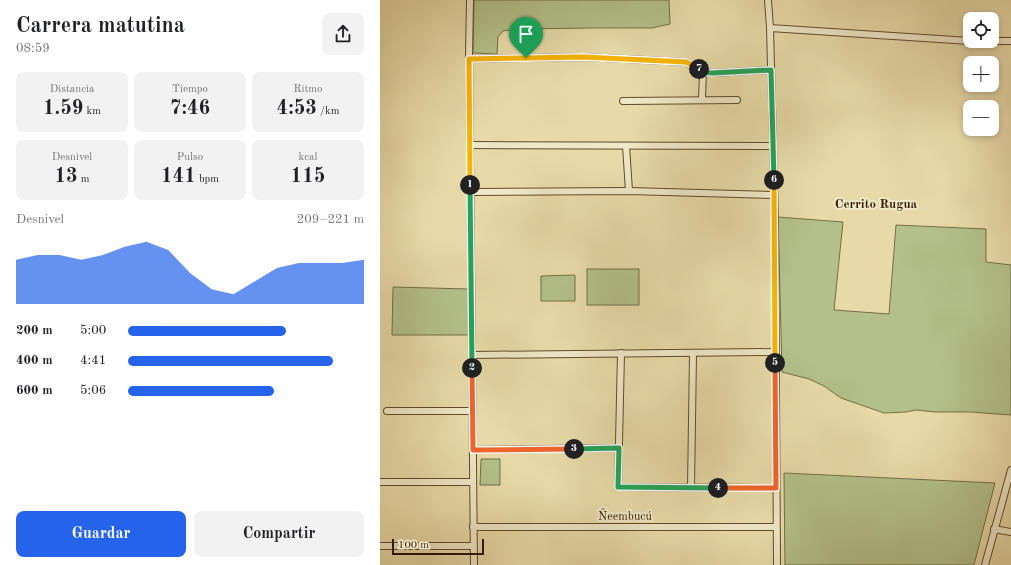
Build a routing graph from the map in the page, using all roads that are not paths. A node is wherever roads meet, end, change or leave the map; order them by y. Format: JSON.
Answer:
{"nodes":[{"id":1,"x":470,"y":0,"type":"edge"},
{"id":2,"x":768,"y":0,"type":"edge"},
{"id":3,"x":770,"y":28,"type":"junction"},
{"id":4,"x":963,"y":41,"type":"edge"},
{"id":5,"x":999,"y":41,"type":"edge"},
{"id":6,"x":1011,"y":41,"type":"edge"},
{"id":7,"x":469,"y":59,"type":"junction"},
{"id":8,"x":771,"y":70,"type":"junction"},
{"id":9,"x":703,"y":72,"type":"junction"},
{"id":10,"x":702,"y":99,"type":"junction"},
{"id":11,"x":737,"y":100,"type":"dead end"},
{"id":12,"x":623,"y":101,"type":"dead end"},
{"id":13,"x":470,"y":145,"type":"junction"},
{"id":14,"x":626,"y":146,"type":"junction"},
{"id":15,"x":773,"y":146,"type":"junction"},
{"id":16,"x":629,"y":191,"type":"junction"},
{"id":17,"x":470,"y":192,"type":"junction"},
{"id":18,"x":774,"y":195,"type":"junction"},
{"id":19,"x":775,"y":352,"type":"junction"},
{"id":20,"x":621,"y":353,"type":"junction"},
{"id":21,"x":693,"y":354,"type":"junction"},
{"id":22,"x":472,"y":355,"type":"junction"},
{"id":23,"x":387,"y":411,"type":"dead end"},
{"id":24,"x":472,"y":411,"type":"junction"},
{"id":25,"x":619,"y":448,"type":"junction"},
{"id":26,"x":473,"y":450,"type":"junction"},
{"id":27,"x":1011,"y":470,"type":"edge"},
{"id":28,"x":380,"y":482,"type":"edge"},
{"id":29,"x":473,"y":482,"type":"junction"},
{"id":30,"x":691,"y":487,"type":"junction"},
{"id":31,"x":776,"y":488,"type":"junction"},
{"id":32,"x":473,"y":527,"type":"junction"},
{"id":33,"x":776,"y":527,"type":"junction"},
{"id":34,"x":994,"y":529,"type":"junction"},
{"id":35,"x":1011,"y":532,"type":"edge"},
{"id":36,"x":380,"y":546,"type":"edge"},
{"id":37,"x":473,"y":546,"type":"junction"},
{"id":38,"x":474,"y":565,"type":"edge"},
{"id":39,"x":777,"y":565,"type":"edge"},
{"id":40,"x":986,"y":565,"type":"edge"}],
"edges":[{"from":1,"to":7,"type":"street"},
{"from":2,"to":3,"type":"street"},
{"from":3,"to":4,"type":"street"},
{"from":3,"to":8,"type":"street"},
{"from":5,"to":6,"type":"street"},
{"from":7,"to":9,"type":"street"},
{"from":7,"to":13,"type":"street"},
{"from":8,"to":9,"type":"street"},
{"from":8,"to":15,"type":"street"},
{"from":9,"to":10,"type":"street"},
{"from":10,"to":11,"type":"street"},
{"from":10,"to":12,"type":"street"},
{"from":13,"to":14,"type":"street"},
{"from":13,"to":17,"type":"street"},
{"from":14,"to":15,"type":"street"},
{"from":14,"to":16,"type":"street"},
{"from":15,"to":18,"type":"street"},
{"from":16,"to":17,"type":"street"},
{"from":16,"to":18,"type":"street"},
{"from":17,"to":22,"type":"street"},
{"from":18,"to":19,"type":"street"},
{"from":19,"to":21,"type":"street"},
{"from":19,"to":31,"type":"street"},
{"from":20,"to":21,"type":"street"},
{"from":20,"to":22,"type":"street"},
{"from":20,"to":25,"type":"street"},
{"from":21,"to":30,"type":"street"},
{"from":22,"to":24,"type":"street"},
{"from":23,"to":24,"type":"street"},
{"from":24,"to":26,"type":"street"},
{"from":25,"to":26,"type":"street"},
{"from":25,"to":30,"type":"street"},
{"from":26,"to":29,"type":"street"},
{"from":27,"to":34,"type":"street"},
{"from":28,"to":29,"type":"street"},
{"from":29,"to":32,"type":"street"},
{"from":30,"to":31,"type":"street"},
{"from":31,"to":33,"type":"street"},
{"from":32,"to":33,"type":"street","name":"Ñeembucú"},
{"from":32,"to":37,"type":"street"},
{"from":33,"to":39,"type":"street"},
{"from":34,"to":35,"type":"street"},
{"from":34,"to":40,"type":"street"},
{"from":36,"to":37,"type":"street"},
{"from":37,"to":38,"type":"street"}]}
